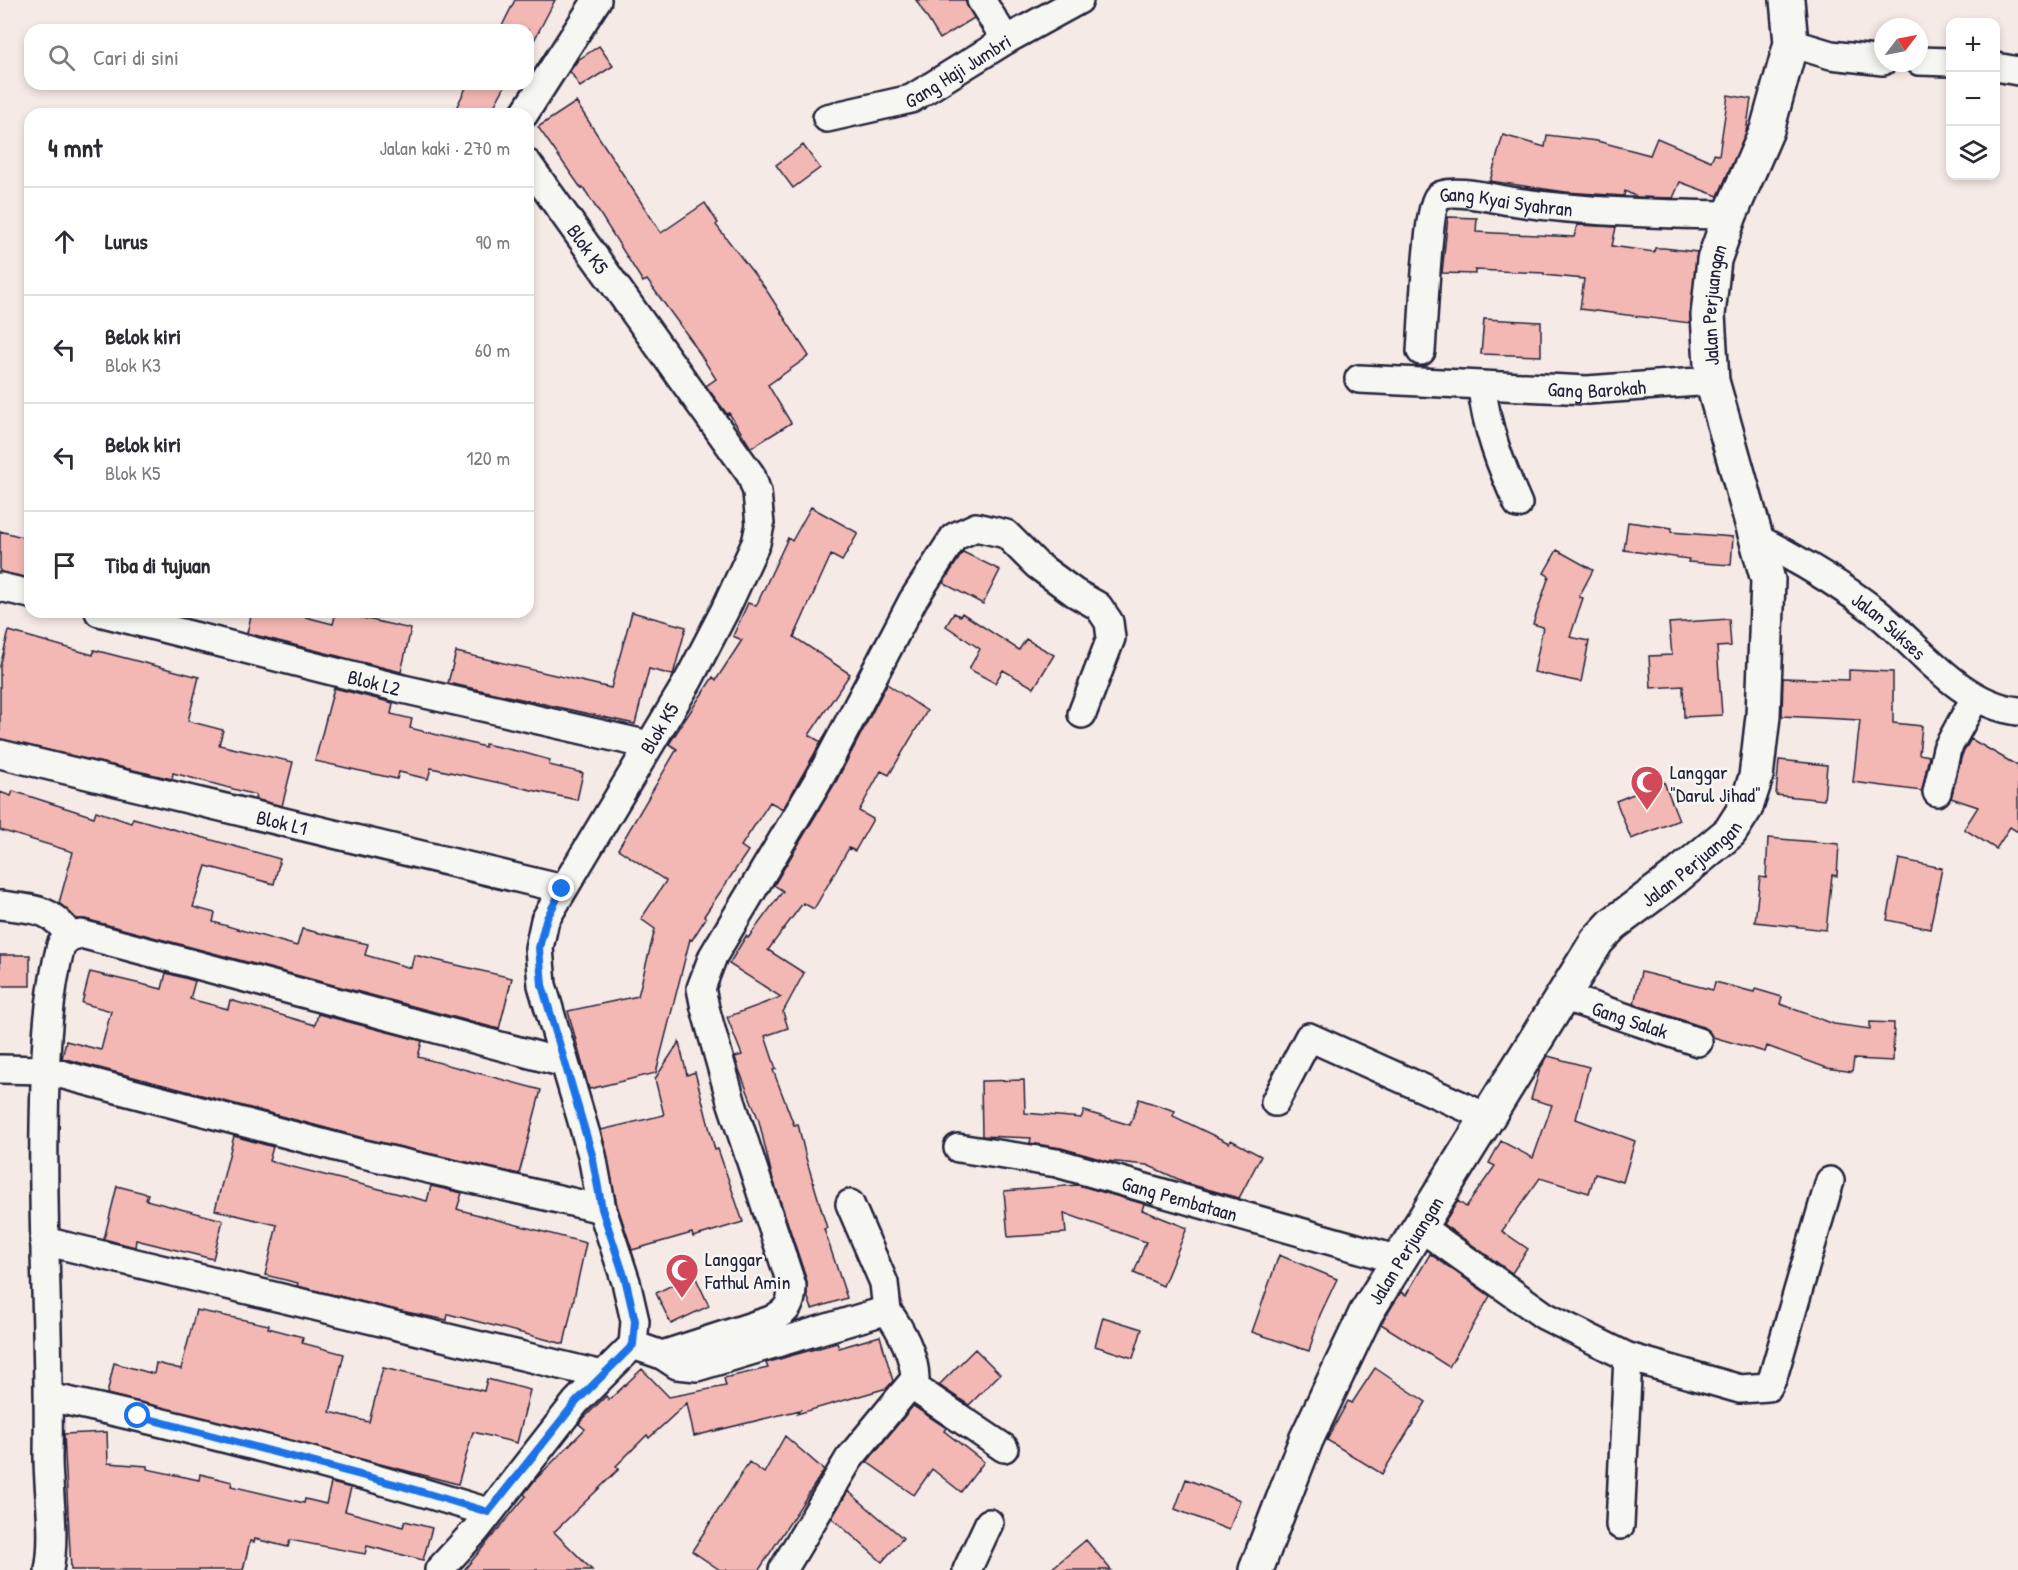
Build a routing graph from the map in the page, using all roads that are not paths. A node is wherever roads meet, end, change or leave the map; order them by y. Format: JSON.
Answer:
{"nodes":[{"id":1,"x":597,"y":0,"type":"edge"},
{"id":2,"x":981,"y":0,"type":"edge"},
{"id":3,"x":1079,"y":0,"type":"edge"},
{"id":4,"x":1787,"y":0,"type":"edge"},
{"id":5,"x":1006,"y":40,"type":"junction"},
{"id":6,"x":1791,"y":43,"type":"junction"},
{"id":7,"x":1874,"y":61,"type":"edge"},
{"id":8,"x":1928,"y":61,"type":"edge"},
{"id":9,"x":1946,"y":62,"type":"edge"},
{"id":10,"x":2000,"y":68,"type":"edge"},
{"id":11,"x":2018,"y":71,"type":"edge"},
{"id":12,"x":528,"y":108,"type":"edge"},
{"id":13,"x":827,"y":118,"type":"dead end"},
{"id":14,"x":534,"y":172,"type":"edge"},
{"id":15,"x":1730,"y":215,"type":"junction"},
{"id":16,"x":1421,"y":351,"type":"dead end"},
{"id":17,"x":1359,"y":379,"type":"dead end"},
{"id":18,"x":1712,"y":381,"type":"junction"},
{"id":19,"x":1482,"y":387,"type":"junction"},
{"id":20,"x":1518,"y":504,"type":"dead end"},
{"id":21,"x":1758,"y":539,"type":"junction"},
{"id":22,"x":0,"y":587,"type":"edge"},
{"id":23,"x":24,"y":593,"type":"edge"},
{"id":24,"x":123,"y":618,"type":"edge"},
{"id":25,"x":1976,"y":698,"type":"junction"},
{"id":26,"x":2018,"y":711,"type":"edge"},
{"id":27,"x":1082,"y":714,"type":"dead end"},
{"id":28,"x":649,"y":745,"type":"junction"},
{"id":29,"x":0,"y":754,"type":"edge"},
{"id":30,"x":1937,"y":792,"type":"dead end"},
{"id":31,"x":562,"y":889,"type":"junction"},
{"id":32,"x":0,"y":905,"type":"edge"},
{"id":33,"x":70,"y":937,"type":"junction"},
{"id":34,"x":1562,"y":996,"type":"junction"},
{"id":35,"x":1698,"y":1042,"type":"dead end"},
{"id":36,"x":564,"y":1063,"type":"junction"},
{"id":37,"x":0,"y":1069,"type":"edge"},
{"id":38,"x":45,"y":1070,"type":"junction"},
{"id":39,"x":1275,"y":1102,"type":"dead end"},
{"id":40,"x":1487,"y":1117,"type":"junction"},
{"id":41,"x":958,"y":1148,"type":"dead end"},
{"id":42,"x":1830,"y":1181,"type":"dead end"},
{"id":43,"x":850,"y":1204,"type":"dead end"},
{"id":44,"x":602,"y":1209,"type":"junction"},
{"id":45,"x":1420,"y":1227,"type":"junction"},
{"id":46,"x":44,"y":1241,"type":"junction"},
{"id":47,"x":1399,"y":1260,"type":"junction"},
{"id":48,"x":887,"y":1311,"type":"junction"},
{"id":49,"x":633,"y":1345,"type":"junction"},
{"id":50,"x":662,"y":1354,"type":"junction"},
{"id":51,"x":1628,"y":1357,"type":"junction"},
{"id":52,"x":602,"y":1375,"type":"junction"},
{"id":53,"x":912,"y":1386,"type":"junction"},
{"id":54,"x":49,"y":1397,"type":"junction"},
{"id":55,"x":1004,"y":1448,"type":"dead end"},
{"id":56,"x":488,"y":1512,"type":"junction"},
{"id":57,"x":989,"y":1522,"type":"dead end"},
{"id":58,"x":1620,"y":1525,"type":"dead end"},
{"id":59,"x":49,"y":1570,"type":"edge"},
{"id":60,"x":439,"y":1570,"type":"edge"},
{"id":61,"x":783,"y":1570,"type":"edge"},
{"id":62,"x":967,"y":1570,"type":"edge"},
{"id":63,"x":1256,"y":1570,"type":"edge"}],
"edges":[{"from":1,"to":12,"type":"street"},
{"from":2,"to":5,"type":"street"},
{"from":3,"to":5,"type":"street","name":"Gang Haji Jumbri"},
{"from":4,"to":6,"type":"street","name":"Jalan Perjuangan"},
{"from":5,"to":13,"type":"street","name":"Gang Haji Jumbri"},
{"from":6,"to":7,"type":"street"},
{"from":6,"to":15,"type":"street","name":"Jalan Perjuangan"},
{"from":8,"to":9,"type":"street"},
{"from":10,"to":11,"type":"street"},
{"from":14,"to":28,"type":"street","name":"Blok K5"},
{"from":15,"to":16,"type":"street","name":"Gang Kyai Syahran"},
{"from":15,"to":18,"type":"street","name":"Jalan Perjuangan"},
{"from":17,"to":19,"type":"street","name":"Gang Barokah"},
{"from":18,"to":19,"type":"street","name":"Gang Barokah"},
{"from":18,"to":21,"type":"street","name":"Jalan Perjuangan"},
{"from":19,"to":20,"type":"street"},
{"from":21,"to":25,"type":"street","name":"Jalan Sukses"},
{"from":21,"to":34,"type":"street","name":"Jalan Perjuangan"},
{"from":22,"to":23,"type":"street"},
{"from":24,"to":28,"type":"street","name":"Blok L2"},
{"from":25,"to":26,"type":"street","name":"Jalan Sukses"},
{"from":25,"to":30,"type":"street"},
{"from":27,"to":50,"type":"street"},
{"from":28,"to":31,"type":"street","name":"Blok K5"},
{"from":29,"to":31,"type":"street","name":"Blok L1"},
{"from":31,"to":36,"type":"street","name":"Blok K5"},
{"from":32,"to":33,"type":"street"},
{"from":33,"to":36,"type":"street"},
{"from":33,"to":38,"type":"street"},
{"from":34,"to":35,"type":"street","name":"Gang Salak"},
{"from":34,"to":40,"type":"street","name":"Jalan Perjuangan"},
{"from":36,"to":44,"type":"street","name":"Blok K5"},
{"from":37,"to":38,"type":"street"},
{"from":38,"to":44,"type":"street"},
{"from":38,"to":46,"type":"street"},
{"from":39,"to":40,"type":"street"},
{"from":40,"to":45,"type":"street","name":"Jalan Perjuangan"},
{"from":41,"to":47,"type":"street","name":"Gang Pembataan"},
{"from":42,"to":51,"type":"street"},
{"from":43,"to":48,"type":"street"},
{"from":44,"to":49,"type":"street","name":"Blok K5"},
{"from":45,"to":47,"type":"street","name":"Jalan Perjuangan"},
{"from":45,"to":51,"type":"street"},
{"from":46,"to":52,"type":"street"},
{"from":46,"to":54,"type":"street"},
{"from":47,"to":63,"type":"street","name":"Jalan Perjuangan"},
{"from":48,"to":50,"type":"street"},
{"from":48,"to":53,"type":"street"},
{"from":49,"to":50,"type":"street"},
{"from":49,"to":52,"type":"street"},
{"from":51,"to":58,"type":"street"},
{"from":52,"to":56,"type":"street"},
{"from":53,"to":55,"type":"street"},
{"from":53,"to":61,"type":"street"},
{"from":54,"to":56,"type":"street"},
{"from":54,"to":59,"type":"street"},
{"from":56,"to":60,"type":"street"},
{"from":57,"to":62,"type":"street"}]}
